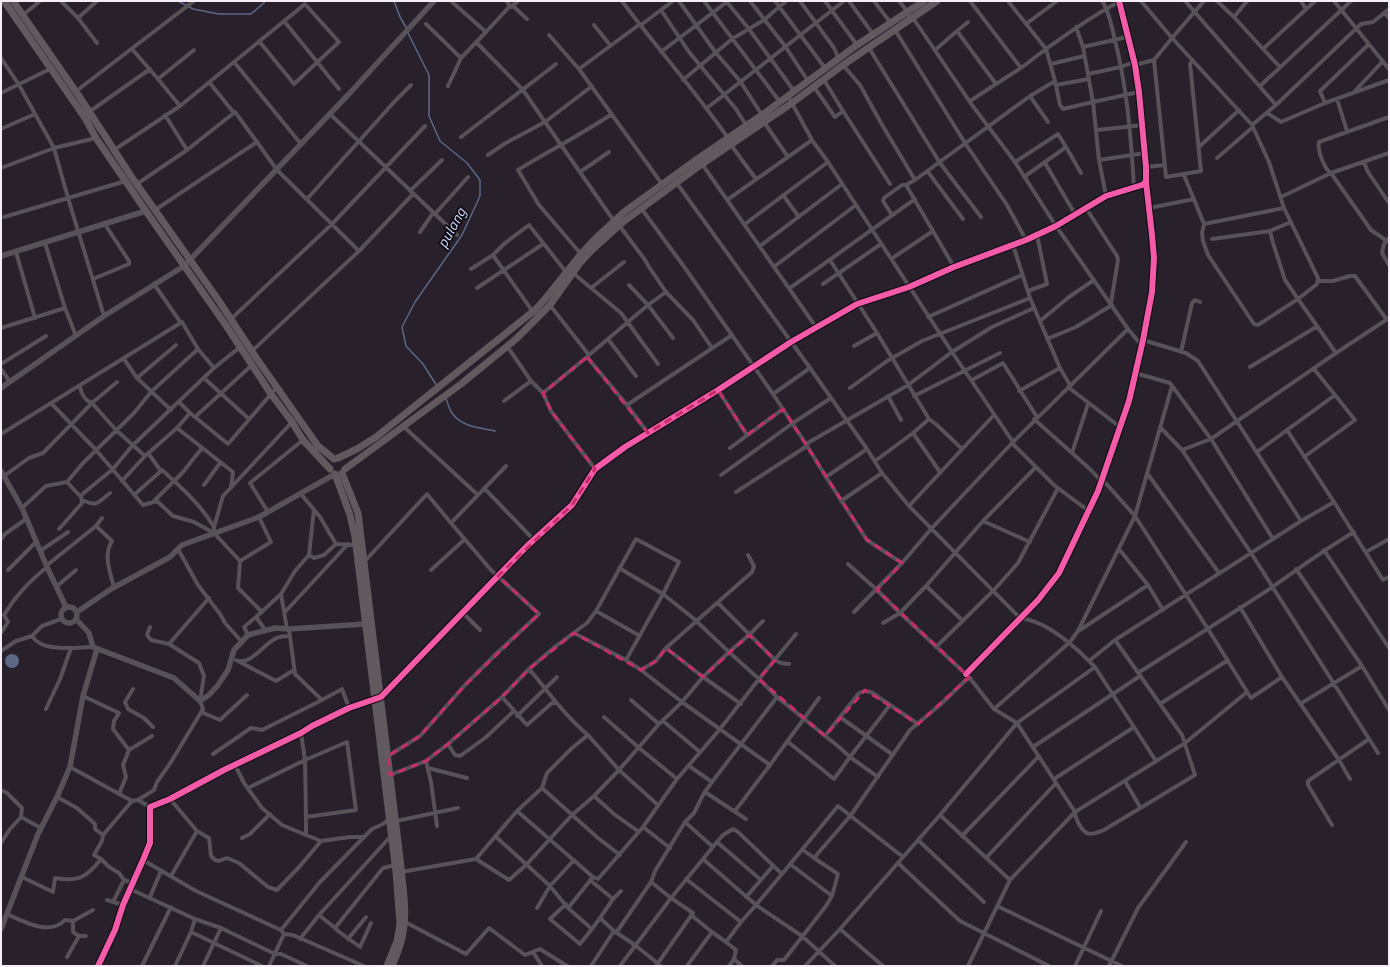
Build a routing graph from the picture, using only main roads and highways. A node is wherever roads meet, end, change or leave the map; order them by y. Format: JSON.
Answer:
{"nodes":[{"id":1,"x":937,"y":1,"type":"edge"},
{"id":2,"x":921,"y":2,"type":"edge"},
{"id":3,"x":6,"y":4,"type":"edge"},
{"id":4,"x":841,"y":62,"type":"junction"},
{"id":5,"x":763,"y":119,"type":"junction"},
{"id":6,"x":730,"y":141,"type":"junction"},
{"id":7,"x":616,"y":223,"type":"junction"},
{"id":8,"x":187,"y":263,"type":"junction"},
{"id":9,"x":569,"y":273,"type":"junction"},
{"id":10,"x":548,"y":302,"type":"junction"},
{"id":11,"x":336,"y":458,"type":"junction"},
{"id":12,"x":338,"y":471,"type":"junction"},
{"id":13,"x":378,"y":699,"type":"junction"},
{"id":14,"x":392,"y":820,"type":"junction"},
{"id":15,"x":397,"y":870,"type":"junction"},
{"id":16,"x":387,"y":966,"type":"edge"},
{"id":17,"x":392,"y":966,"type":"edge"}],
"edges":[{"from":1,"to":4,"type":"main road"},
{"from":2,"to":4,"type":"main road"},
{"from":3,"to":8,"type":"main road"},
{"from":3,"to":8,"type":"main road"},
{"from":4,"to":5,"type":"main road"},
{"from":4,"to":5,"type":"main road"},
{"from":5,"to":6,"type":"main road"},
{"from":5,"to":6,"type":"main road"},
{"from":6,"to":7,"type":"main road"},
{"from":6,"to":7,"type":"main road"},
{"from":7,"to":9,"type":"main road"},
{"from":7,"to":9,"type":"main road"},
{"from":8,"to":11,"type":"main road"},
{"from":8,"to":12,"type":"main road"},
{"from":9,"to":10,"type":"main road"},
{"from":10,"to":11,"type":"main road"},
{"from":10,"to":12,"type":"main road"},
{"from":11,"to":12,"type":"main road"},
{"from":11,"to":12,"type":"main road"},
{"from":12,"to":13,"type":"main road"},
{"from":12,"to":13,"type":"main road"},
{"from":13,"to":14,"type":"main road"},
{"from":13,"to":14,"type":"main road"},
{"from":14,"to":15,"type":"main road"},
{"from":14,"to":15,"type":"main road"},
{"from":15,"to":16,"type":"main road"},
{"from":15,"to":17,"type":"main road"}]}
